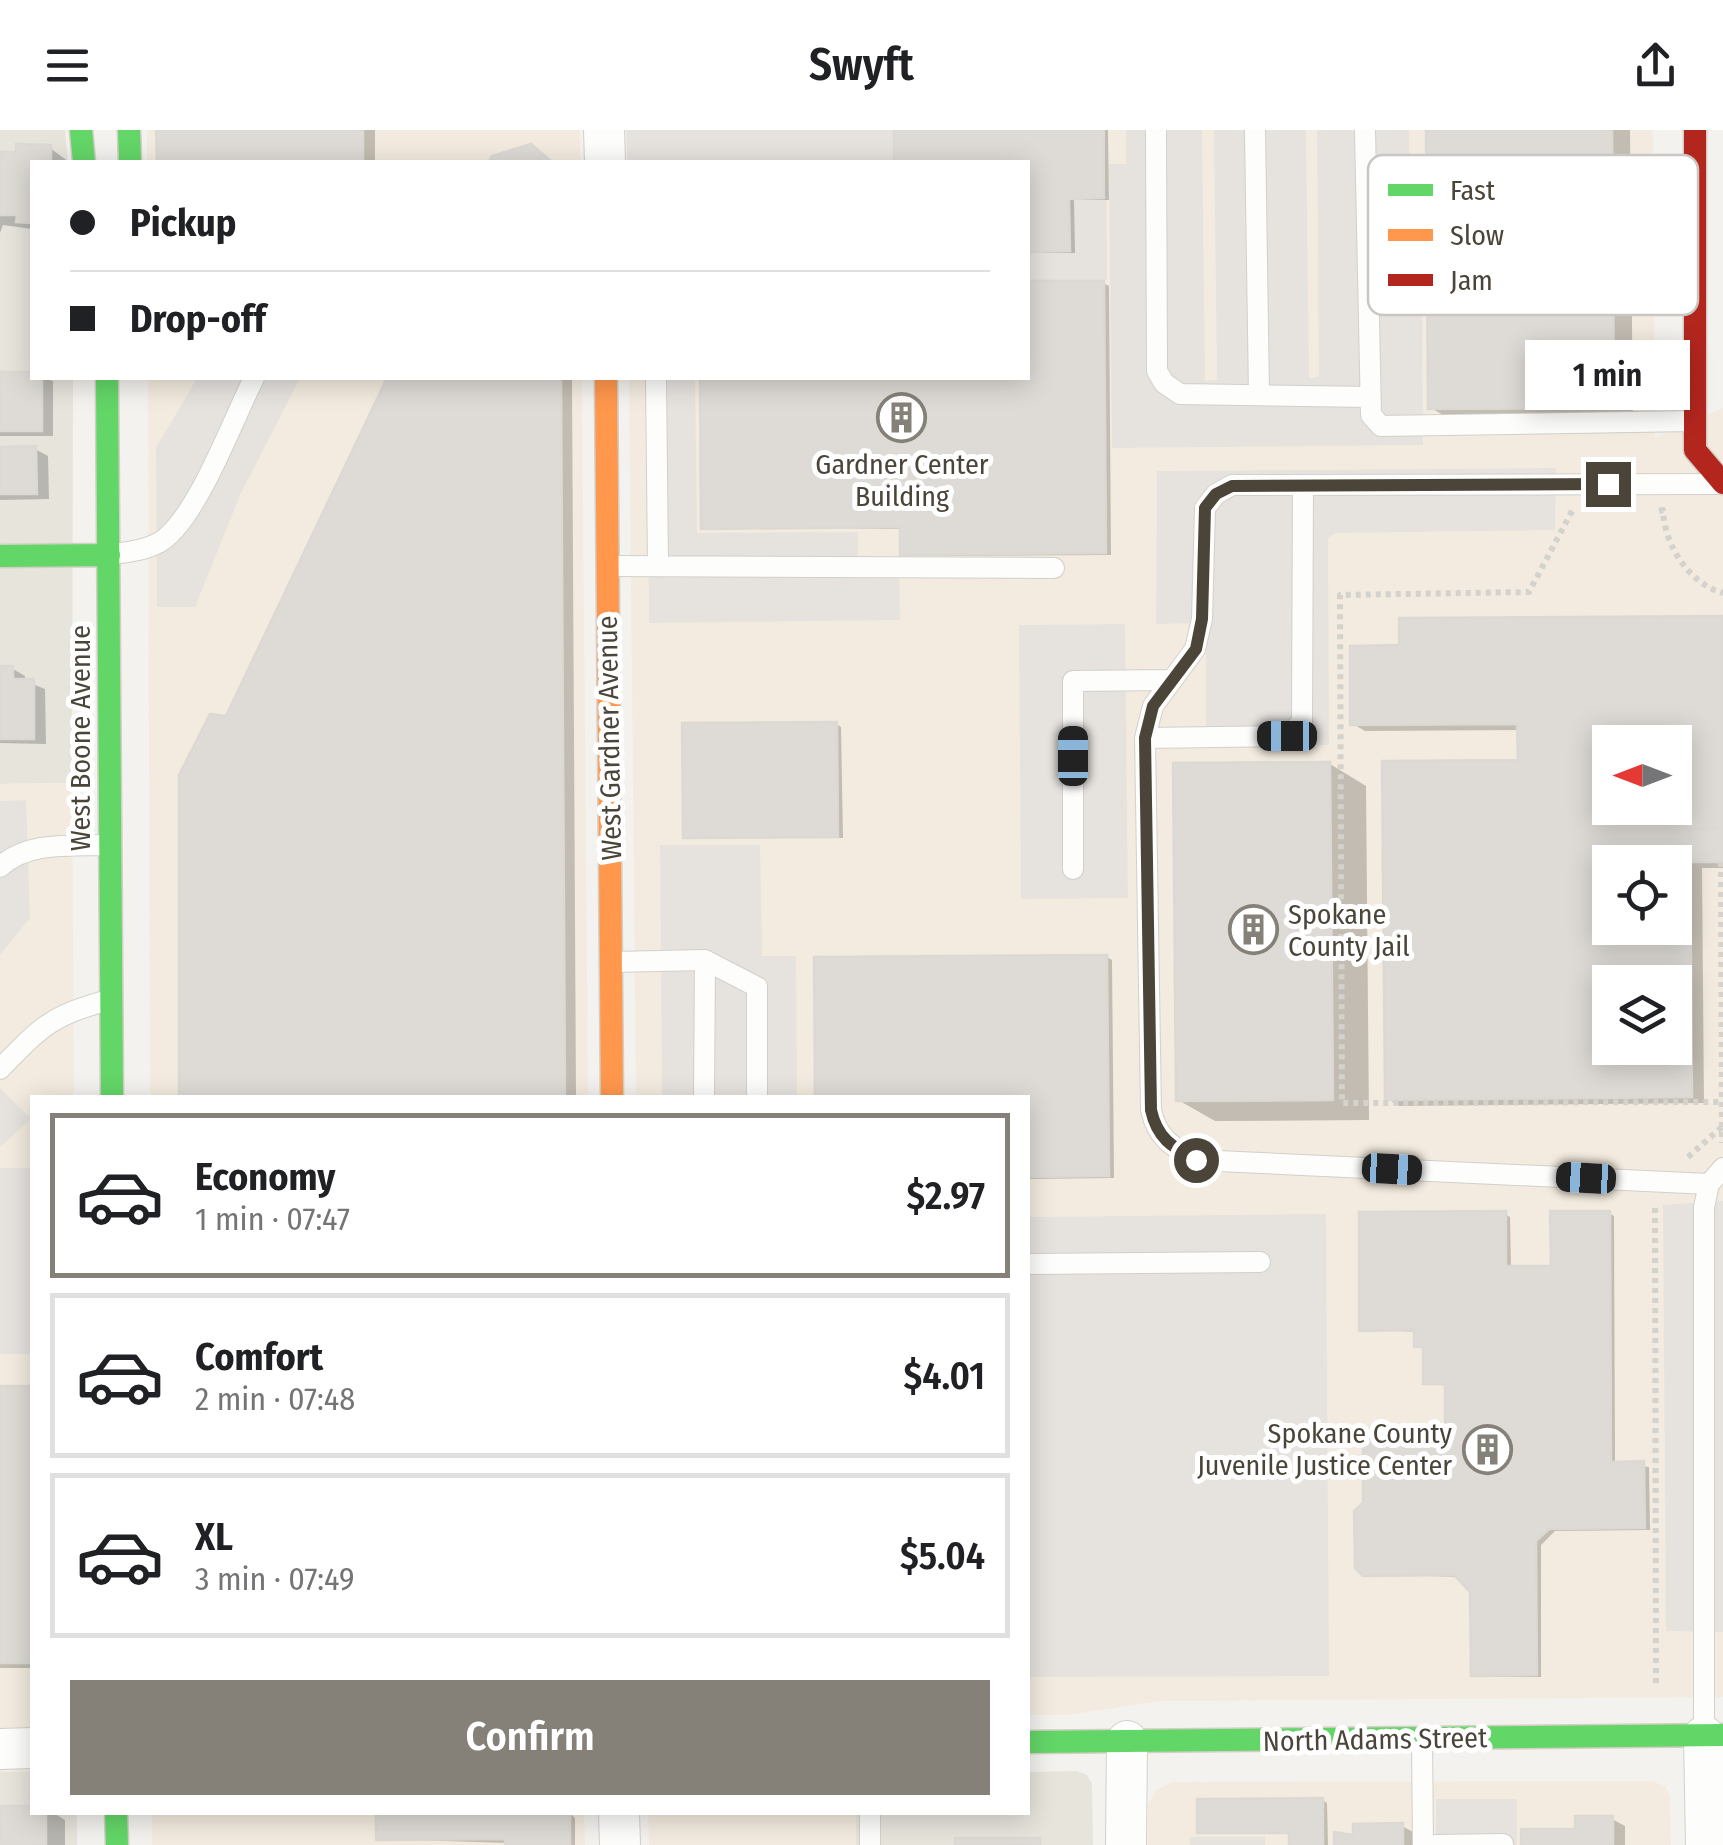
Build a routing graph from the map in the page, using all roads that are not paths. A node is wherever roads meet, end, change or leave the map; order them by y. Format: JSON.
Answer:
{"nodes":[{"id":1,"x":81,"y":130,"type":"edge"},
{"id":2,"x":129,"y":130,"type":"edge"},
{"id":3,"x":604,"y":130,"type":"edge"},
{"id":4,"x":1156,"y":130,"type":"edge"},
{"id":5,"x":1255,"y":130,"type":"edge"},
{"id":6,"x":1365,"y":130,"type":"edge"},
{"id":7,"x":1695,"y":130,"type":"edge"},
{"id":8,"x":1695,"y":155,"type":"edge"},
{"id":9,"x":84,"y":160,"type":"edge"},
{"id":10,"x":130,"y":160,"type":"edge"},
{"id":11,"x":604,"y":160,"type":"edge"},
{"id":12,"x":1698,"y":287,"type":"edge"},
{"id":13,"x":1723,"y":288,"type":"edge"},
{"id":14,"x":1368,"y":290,"type":"edge"},
{"id":15,"x":1368,"y":315,"type":"edge"},
{"id":16,"x":1696,"y":315,"type":"edge"},
{"id":17,"x":107,"y":380,"type":"edge"},
{"id":18,"x":253,"y":380,"type":"edge"},
{"id":19,"x":606,"y":380,"type":"edge"},
{"id":20,"x":656,"y":380,"type":"edge"},
{"id":21,"x":1258,"y":395,"type":"junction"},
{"id":22,"x":1370,"y":397,"type":"junction"},
{"id":23,"x":1696,"y":421,"type":"junction"},
{"id":24,"x":1723,"y":484,"type":"edge"},
{"id":25,"x":1303,"y":486,"type":"junction"},
{"id":26,"x":109,"y":555,"type":"junction"},
{"id":27,"x":0,"y":556,"type":"edge"},
{"id":28,"x":608,"y":566,"type":"junction"},
{"id":29,"x":658,"y":566,"type":"junction"},
{"id":30,"x":1054,"y":568,"type":"dead end"},
{"id":31,"x":1172,"y":680,"type":"junction"},
{"id":32,"x":1145,"y":738,"type":"junction"},
{"id":33,"x":111,"y":845,"type":"junction"},
{"id":34,"x":0,"y":867,"type":"edge"},
{"id":35,"x":1073,"y":869,"type":"dead end"},
{"id":36,"x":705,"y":960,"type":"junction"},
{"id":37,"x":611,"y":962,"type":"junction"},
{"id":38,"x":111,"y":999,"type":"junction"},
{"id":39,"x":0,"y":1069,"type":"edge"},
{"id":40,"x":112,"y":1095,"type":"edge"},
{"id":41,"x":612,"y":1095,"type":"edge"},
{"id":42,"x":704,"y":1095,"type":"edge"},
{"id":43,"x":757,"y":1095,"type":"edge"},
{"id":44,"x":1718,"y":1174,"type":"edge"},
{"id":45,"x":1260,"y":1262,"type":"dead end"},
{"id":46,"x":1030,"y":1264,"type":"edge"},
{"id":47,"x":1715,"y":1531,"type":"edge"},
{"id":48,"x":1714,"y":1736,"type":"edge"},
{"id":49,"x":1422,"y":1738,"type":"junction"},
{"id":50,"x":1126,"y":1741,"type":"junction"},
{"id":51,"x":1030,"y":1742,"type":"edge"},
{"id":52,"x":30,"y":1748,"type":"edge"},
{"id":53,"x":0,"y":1749,"type":"edge"},
{"id":54,"x":116,"y":1815,"type":"edge"},
{"id":55,"x":619,"y":1815,"type":"edge"},
{"id":56,"x":870,"y":1815,"type":"edge"},
{"id":57,"x":1503,"y":1844,"type":"edge"},
{"id":58,"x":117,"y":1845,"type":"edge"},
{"id":59,"x":620,"y":1845,"type":"edge"},
{"id":60,"x":870,"y":1845,"type":"edge"},
{"id":61,"x":1126,"y":1845,"type":"edge"},
{"id":62,"x":1423,"y":1845,"type":"edge"},
{"id":63,"x":1434,"y":1845,"type":"edge"},
{"id":64,"x":1706,"y":1845,"type":"edge"}],
"edges":[{"from":1,"to":9,"type":"street"},
{"from":2,"to":10,"type":"street"},
{"from":3,"to":11,"type":"street"},
{"from":4,"to":21,"type":"lane"},
{"from":5,"to":21,"type":"lane"},
{"from":6,"to":14,"type":"lane"},
{"from":7,"to":8,"type":"street"},
{"from":12,"to":13,"type":"lane"},
{"from":15,"to":22,"type":"lane"},
{"from":16,"to":23,"type":"street"},
{"from":17,"to":26,"type":"street","name":"West Boone Avenue"},
{"from":18,"to":26,"type":"lane"},
{"from":19,"to":28,"type":"street","name":"West Gardner Avenue"},
{"from":20,"to":29,"type":"lane"},
{"from":21,"to":22,"type":"lane"},
{"from":22,"to":23,"type":"lane"},
{"from":23,"to":24,"type":"street"},
{"from":24,"to":25,"type":"lane"},
{"from":25,"to":31,"type":"lane"},
{"from":25,"to":32,"type":"lane"},
{"from":26,"to":27,"type":"street"},
{"from":26,"to":33,"type":"street","name":"West Boone Avenue"},
{"from":28,"to":29,"type":"lane"},
{"from":28,"to":37,"type":"street","name":"West Gardner Avenue"},
{"from":29,"to":30,"type":"lane"},
{"from":31,"to":32,"type":"lane"},
{"from":31,"to":35,"type":"lane"},
{"from":32,"to":44,"type":"lane"},
{"from":33,"to":34,"type":"lane"},
{"from":33,"to":38,"type":"street","name":"West Boone Avenue"},
{"from":36,"to":37,"type":"lane"},
{"from":36,"to":42,"type":"lane"},
{"from":36,"to":43,"type":"lane"},
{"from":37,"to":41,"type":"street","name":"West Gardner Avenue"},
{"from":38,"to":39,"type":"lane"},
{"from":38,"to":40,"type":"street","name":"West Boone Avenue"},
{"from":44,"to":47,"type":"lane"},
{"from":45,"to":46,"type":"lane"},
{"from":47,"to":48,"type":"lane"},
{"from":48,"to":49,"type":"street","name":"North Adams Street"},
{"from":48,"to":64,"type":"street"},
{"from":49,"to":50,"type":"street","name":"North Adams Street"},
{"from":49,"to":62,"type":"lane"},
{"from":50,"to":51,"type":"street","name":"North Adams Street"},
{"from":50,"to":61,"type":"street"},
{"from":52,"to":53,"type":"street"},
{"from":54,"to":58,"type":"street"},
{"from":55,"to":59,"type":"street"},
{"from":56,"to":60,"type":"lane"},
{"from":57,"to":63,"type":"lane"}]}
